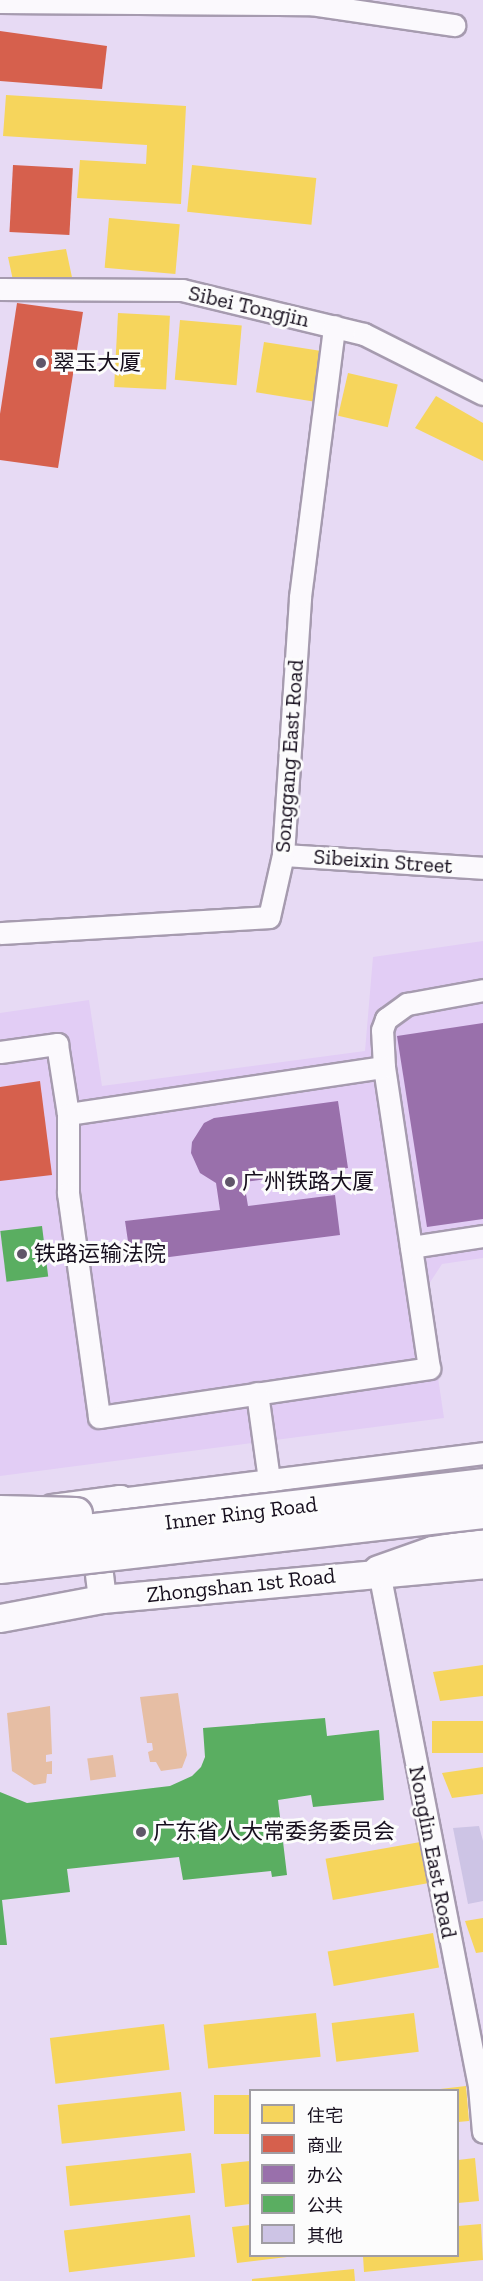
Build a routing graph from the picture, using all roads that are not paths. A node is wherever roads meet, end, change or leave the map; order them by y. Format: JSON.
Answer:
{"nodes":[{"id":1,"x":0,"y":2,"type":"edge"},
{"id":2,"x":454,"y":25,"type":"dead end"},
{"id":3,"x":0,"y":289,"type":"edge"},
{"id":4,"x":334,"y":326,"type":"junction"},
{"id":5,"x":483,"y":394,"type":"edge"},
{"id":6,"x":283,"y":855,"type":"junction"},
{"id":7,"x":483,"y":868,"type":"edge"},
{"id":8,"x":0,"y":933,"type":"edge"},
{"id":9,"x":483,"y":990,"type":"edge"},
{"id":10,"x":0,"y":1052,"type":"edge"},
{"id":11,"x":384,"y":1067,"type":"junction"},
{"id":12,"x":68,"y":1114,"type":"junction"},
{"id":13,"x":483,"y":1236,"type":"edge"},
{"id":14,"x":411,"y":1247,"type":"junction"},
{"id":15,"x":257,"y":1393,"type":"junction"},
{"id":16,"x":483,"y":1454,"type":"edge"},
{"id":17,"x":268,"y":1480,"type":"junction"},
{"id":18,"x":483,"y":1485,"type":"edge"},
{"id":19,"x":483,"y":1494,"type":"edge"},
{"id":20,"x":120,"y":1499,"type":"junction"},
{"id":21,"x":317,"y":1504,"type":"junction"},
{"id":22,"x":483,"y":1512,"type":"edge"},
{"id":23,"x":0,"y":1513,"type":"edge"},
{"id":24,"x":274,"y":1518,"type":"junction"},
{"id":25,"x":173,"y":1532,"type":"junction"},
{"id":26,"x":0,"y":1541,"type":"edge"},
{"id":27,"x":95,"y":1541,"type":"junction"},
{"id":28,"x":483,"y":1545,"type":"edge"},
{"id":29,"x":0,"y":1552,"type":"edge"},
{"id":30,"x":483,"y":1564,"type":"edge"},
{"id":31,"x":0,"y":1567,"type":"edge"},
{"id":32,"x":379,"y":1572,"type":"junction"},
{"id":33,"x":0,"y":1599,"type":"edge"},
{"id":34,"x":102,"y":1599,"type":"junction"},
{"id":35,"x":0,"y":1618,"type":"edge"},
{"id":36,"x":483,"y":2132,"type":"edge"}],
"edges":[{"from":1,"to":2,"type":"street"},
{"from":3,"to":4,"type":"street","name":"Sibei Tongjin"},
{"from":4,"to":5,"type":"street","name":"Sibei Tongjin"},
{"from":4,"to":6,"type":"street","name":"Songgang East Road"},
{"from":6,"to":7,"type":"street","name":"Sibeixin Street"},
{"from":6,"to":8,"type":"street","name":"Songgang East Road"},
{"from":9,"to":11,"type":"street"},
{"from":10,"to":12,"type":"street"},
{"from":11,"to":12,"type":"street"},
{"from":11,"to":14,"type":"street"},
{"from":12,"to":15,"type":"street"},
{"from":13,"to":14,"type":"street"},
{"from":14,"to":15,"type":"street"},
{"from":15,"to":17,"type":"street"},
{"from":16,"to":17,"type":"street"},
{"from":17,"to":20,"type":"street"},
{"from":17,"to":24,"type":"street"},
{"from":18,"to":21,"type":"highway","name":"Inner Ring Road","bridge":true},
{"from":19,"to":24,"type":"main road"},
{"from":20,"to":23,"type":"main road"},
{"from":20,"to":25,"type":"main road"},
{"from":21,"to":23,"type":"highway","bridge":true},
{"from":21,"to":26,"type":"highway","name":"Inner Ring Road","bridge":true},
{"from":22,"to":31,"type":"highway","name":"Inner Ring Road","bridge":true},
{"from":24,"to":25,"type":"main road"},
{"from":25,"to":27,"type":"main road"},
{"from":27,"to":29,"type":"main road"},
{"from":27,"to":34,"type":"main road"},
{"from":28,"to":32,"type":"highway"},
{"from":30,"to":32,"type":"main road","name":"Zhongshan 1st Road"},
{"from":32,"to":34,"type":"main road","name":"Zhongshan 1st Road"},
{"from":32,"to":36,"type":"street","name":"Nonglin East Road"},
{"from":33,"to":34,"type":"main road"},
{"from":34,"to":35,"type":"main road","name":"Zhongshan 1st Road"}]}
